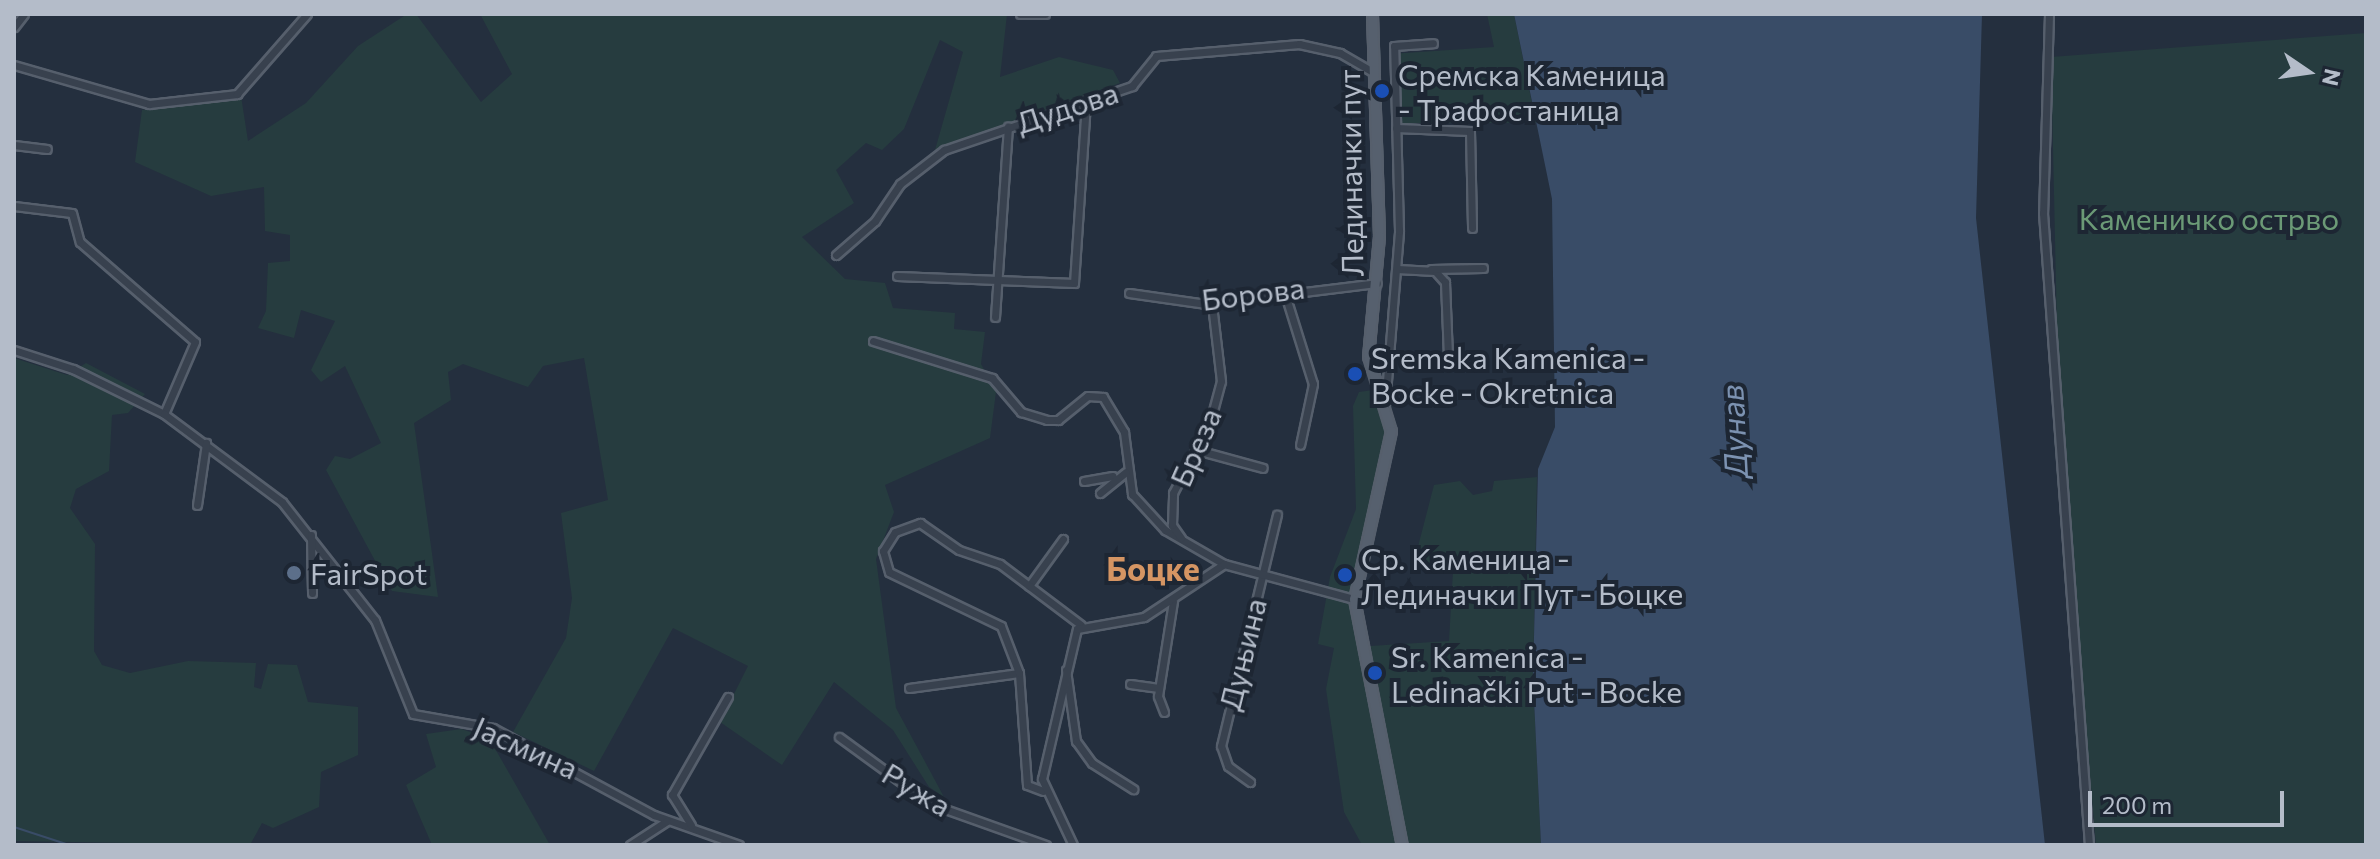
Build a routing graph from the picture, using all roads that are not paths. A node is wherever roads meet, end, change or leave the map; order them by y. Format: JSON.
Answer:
{"nodes":[{"id":1,"x":24,"y":14,"type":"edge"},
{"id":2,"x":307,"y":14,"type":"edge"},
{"id":3,"x":1020,"y":14,"type":"edge"},
{"id":4,"x":1045,"y":14,"type":"edge"},
{"id":5,"x":1372,"y":14,"type":"edge"},
{"id":6,"x":2049,"y":14,"type":"edge"},
{"id":7,"x":14,"y":27,"type":"edge"},
{"id":8,"x":1433,"y":43,"type":"dead end"},
{"id":9,"x":14,"y":65,"type":"edge"},
{"id":10,"x":1373,"y":72,"type":"junction"},
{"id":11,"x":1086,"y":100,"type":"junction"},
{"id":12,"x":1008,"y":126,"type":"junction"},
{"id":13,"x":1396,"y":128,"type":"junction"},
{"id":14,"x":14,"y":145,"type":"edge"},
{"id":15,"x":47,"y":149,"type":"dead end"},
{"id":16,"x":14,"y":206,"type":"edge"},
{"id":17,"x":1472,"y":228,"type":"dead end"},
{"id":18,"x":836,"y":255,"type":"dead end"},
{"id":19,"x":1483,"y":268,"type":"dead end"},
{"id":20,"x":1397,"y":269,"type":"junction"},
{"id":21,"x":1429,"y":270,"type":"junction"},
{"id":22,"x":897,"y":276,"type":"dead end"},
{"id":23,"x":997,"y":280,"type":"junction"},
{"id":24,"x":1377,"y":283,"type":"junction"},
{"id":25,"x":1284,"y":291,"type":"junction"},
{"id":26,"x":1129,"y":293,"type":"dead end"},
{"id":27,"x":1212,"y":304,"type":"junction"},
{"id":28,"x":995,"y":317,"type":"dead end"},
{"id":29,"x":873,"y":341,"type":"dead end"},
{"id":30,"x":14,"y":350,"type":"edge"},
{"id":31,"x":1448,"y":356,"type":"dead end"},
{"id":32,"x":1385,"y":406,"type":"junction"},
{"id":33,"x":164,"y":414,"type":"junction"},
{"id":34,"x":206,"y":443,"type":"junction"},
{"id":35,"x":1300,"y":445,"type":"dead end"},
{"id":36,"x":1197,"y":450,"type":"junction"},
{"id":37,"x":1263,"y":468,"type":"dead end"},
{"id":38,"x":1126,"y":472,"type":"junction"},
{"id":39,"x":1115,"y":476,"type":"junction"},
{"id":40,"x":1084,"y":481,"type":"dead end"},
{"id":41,"x":1100,"y":493,"type":"dead end"},
{"id":42,"x":197,"y":505,"type":"dead end"},
{"id":43,"x":1277,"y":515,"type":"dead end"},
{"id":44,"x":310,"y":533,"type":"junction"},
{"id":45,"x":1063,"y":539,"type":"dead end"},
{"id":46,"x":1183,"y":540,"type":"junction"},
{"id":47,"x":1224,"y":564,"type":"junction"},
{"id":48,"x":1261,"y":575,"type":"junction"},
{"id":49,"x":1029,"y":586,"type":"junction"},
{"id":50,"x":312,"y":593,"type":"dead end"},
{"id":51,"x":1354,"y":599,"type":"junction"},
{"id":52,"x":1173,"y":601,"type":"junction"},
{"id":53,"x":1081,"y":625,"type":"junction"},
{"id":54,"x":1065,"y":660,"type":"junction"},
{"id":55,"x":1019,"y":673,"type":"junction"},
{"id":56,"x":1130,"y":684,"type":"dead end"},
{"id":57,"x":909,"y":688,"type":"dead end"},
{"id":58,"x":1159,"y":688,"type":"junction"},
{"id":59,"x":728,"y":697,"type":"dead end"},
{"id":60,"x":1164,"y":712,"type":"dead end"},
{"id":61,"x":839,"y":737,"type":"dead end"},
{"id":62,"x":1250,"y":782,"type":"dead end"},
{"id":63,"x":1133,"y":789,"type":"dead end"},
{"id":64,"x":1043,"y":791,"type":"junction"},
{"id":65,"x":667,"y":821,"type":"junction"},
{"id":66,"x":691,"y":825,"type":"junction"},
{"id":67,"x":630,"y":845,"type":"edge"},
{"id":68,"x":739,"y":845,"type":"edge"},
{"id":69,"x":1046,"y":845,"type":"edge"},
{"id":70,"x":1073,"y":845,"type":"edge"},
{"id":71,"x":1402,"y":845,"type":"edge"},
{"id":72,"x":2089,"y":845,"type":"edge"}],
"edges":[{"from":1,"to":7,"type":"street"},
{"from":2,"to":9,"type":"street"},
{"from":3,"to":4,"type":"street"},
{"from":5,"to":10,"type":"main road","name":"Лединачки пут"},
{"from":6,"to":72,"type":"street"},
{"from":8,"to":13,"type":"street"},
{"from":10,"to":11,"type":"street","name":"Дудова"},
{"from":10,"to":24,"type":"main road","name":"Лединачки пут"},
{"from":11,"to":12,"type":"street","name":"Дудова"},
{"from":11,"to":23,"type":"street"},
{"from":12,"to":18,"type":"street","name":"Дудова"},
{"from":12,"to":23,"type":"street"},
{"from":13,"to":17,"type":"street"},
{"from":13,"to":20,"type":"street"},
{"from":14,"to":15,"type":"street"},
{"from":16,"to":33,"type":"street"},
{"from":19,"to":21,"type":"street"},
{"from":20,"to":21,"type":"street"},
{"from":20,"to":32,"type":"street"},
{"from":21,"to":31,"type":"street"},
{"from":22,"to":23,"type":"street"},
{"from":23,"to":28,"type":"street"},
{"from":24,"to":25,"type":"street","name":"Борова"},
{"from":24,"to":32,"type":"main road","name":"Лединачки пут"},
{"from":25,"to":27,"type":"street","name":"Борова"},
{"from":25,"to":35,"type":"street"},
{"from":26,"to":27,"type":"street","name":"Борова"},
{"from":27,"to":36,"type":"street","name":"Бреза"},
{"from":29,"to":38,"type":"street"},
{"from":30,"to":33,"type":"street","name":"Јасмина"},
{"from":32,"to":51,"type":"main road","name":"Лединачки пут"},
{"from":33,"to":34,"type":"street","name":"Јасмина"},
{"from":34,"to":42,"type":"street"},
{"from":34,"to":44,"type":"street","name":"Јасмина"},
{"from":36,"to":37,"type":"street"},
{"from":36,"to":46,"type":"street","name":"Бреза"},
{"from":38,"to":39,"type":"street"},
{"from":38,"to":46,"type":"street"},
{"from":39,"to":40,"type":"street"},
{"from":39,"to":41,"type":"street"},
{"from":43,"to":48,"type":"street","name":"Дуњина"},
{"from":44,"to":50,"type":"street"},
{"from":44,"to":65,"type":"street","name":"Јасмина"},
{"from":45,"to":49,"type":"street"},
{"from":46,"to":47,"type":"street"},
{"from":47,"to":48,"type":"street"},
{"from":47,"to":52,"type":"street"},
{"from":48,"to":51,"type":"street"},
{"from":48,"to":62,"type":"street","name":"Дуњина"},
{"from":49,"to":53,"type":"street"},
{"from":49,"to":55,"type":"street"},
{"from":51,"to":71,"type":"main road","name":"Лединачки пут"},
{"from":52,"to":53,"type":"street"},
{"from":52,"to":58,"type":"street"},
{"from":53,"to":54,"type":"street"},
{"from":54,"to":63,"type":"street"},
{"from":54,"to":64,"type":"street"},
{"from":55,"to":57,"type":"street"},
{"from":55,"to":64,"type":"street"},
{"from":56,"to":58,"type":"street"},
{"from":58,"to":60,"type":"street"},
{"from":59,"to":66,"type":"street"},
{"from":61,"to":69,"type":"street","name":"Ружа"},
{"from":64,"to":70,"type":"street"},
{"from":65,"to":66,"type":"street","name":"Јасмина"},
{"from":65,"to":67,"type":"street"},
{"from":66,"to":68,"type":"street","name":"Јасмина"}]}
